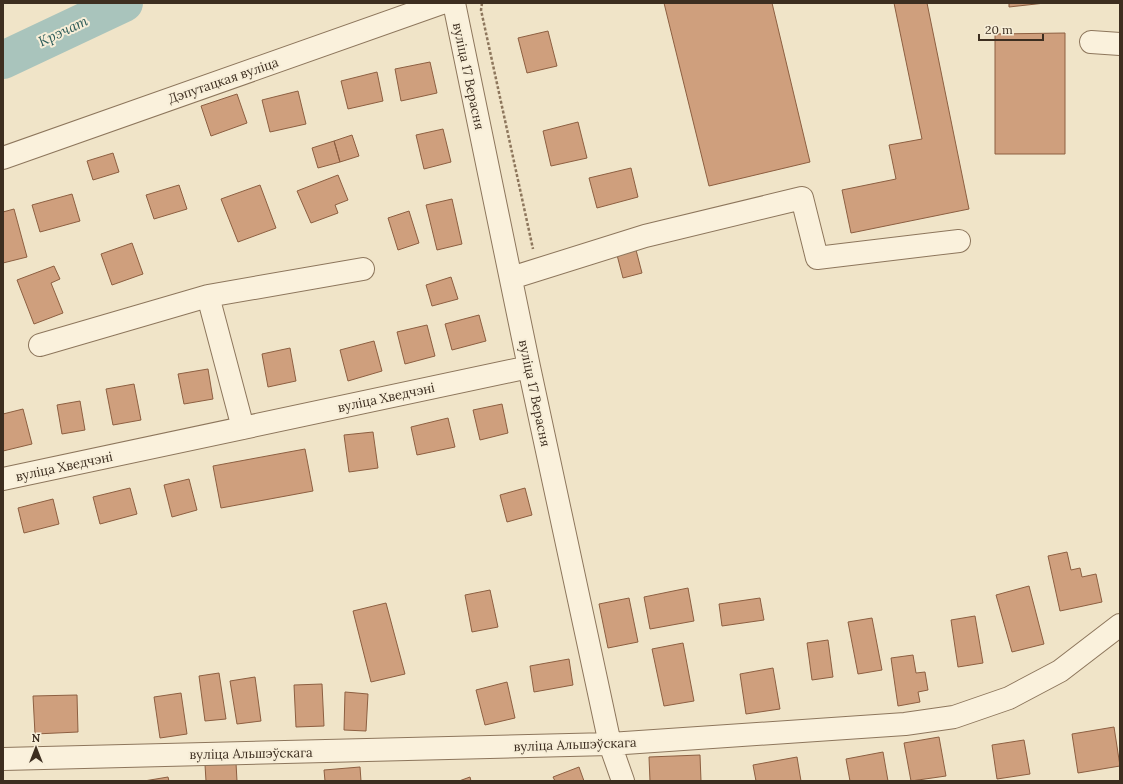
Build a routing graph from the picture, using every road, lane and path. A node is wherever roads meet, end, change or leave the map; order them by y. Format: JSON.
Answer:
{"nodes":[{"id":1,"x":442,"y":3,"type":"edge"},
{"id":2,"x":454,"y":3,"type":"edge"},
{"id":3,"x":482,"y":3,"type":"edge"},
{"id":4,"x":1091,"y":42,"type":"dead end"},
{"id":5,"x":1120,"y":44,"type":"edge"},
{"id":6,"x":3,"y":158,"type":"edge"},
{"id":7,"x":959,"y":241,"type":"dead end"},
{"id":8,"x":363,"y":269,"type":"dead end"},
{"id":9,"x":538,"y":269,"type":"junction"},
{"id":10,"x":511,"y":278,"type":"junction"},
{"id":11,"x":208,"y":296,"type":"junction"},
{"id":12,"x":40,"y":345,"type":"dead end"},
{"id":13,"x":529,"y":367,"type":"junction"},
{"id":14,"x":243,"y":428,"type":"junction"},
{"id":15,"x":3,"y":479,"type":"edge"},
{"id":16,"x":1120,"y":625,"type":"edge"},
{"id":17,"x":610,"y":744,"type":"junction"},
{"id":18,"x":3,"y":759,"type":"edge"},
{"id":19,"x":623,"y":781,"type":"edge"}],
"edges":[{"from":1,"to":6,"type":"street","name":"Дэпутацкая вуліца"},
{"from":2,"to":10,"type":"street","name":"вуліца 17 Верасня"},
{"from":3,"to":9,"type":"path"},
{"from":4,"to":5,"type":"street"},
{"from":7,"to":9,"type":"street"},
{"from":8,"to":11,"type":"street"},
{"from":9,"to":10,"type":"street"},
{"from":10,"to":13,"type":"street","name":"вуліца 17 Верасня"},
{"from":11,"to":12,"type":"street"},
{"from":11,"to":14,"type":"street"},
{"from":13,"to":14,"type":"street","name":"вуліца Хведчэні"},
{"from":13,"to":17,"type":"street","name":"вуліца 17 Верасня"},
{"from":14,"to":15,"type":"street","name":"вуліца Хведчэні"},
{"from":16,"to":17,"type":"street","name":"вуліца Альшэўскага"},
{"from":17,"to":18,"type":"street","name":"вуліца Альшэўскага"},
{"from":17,"to":19,"type":"street","name":"вуліца 17 Верасня"}]}
